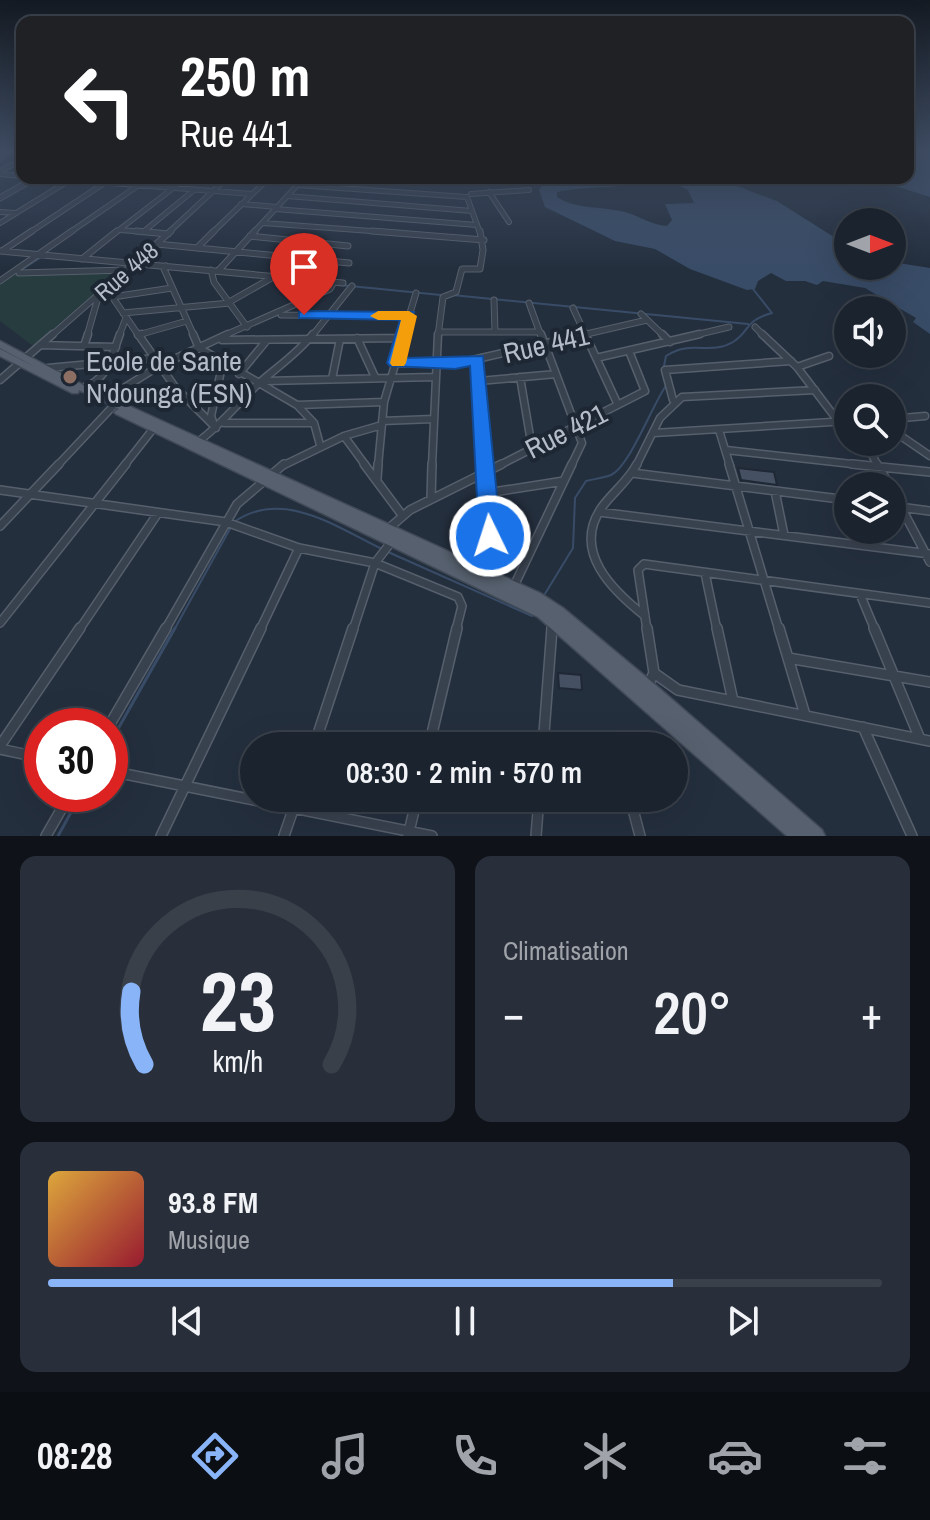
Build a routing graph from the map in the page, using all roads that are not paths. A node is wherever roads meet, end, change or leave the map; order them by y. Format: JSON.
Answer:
{"nodes":[{"id":1,"x":54,"y":190,"type":"edge"},
{"id":2,"x":94,"y":190,"type":"edge"},
{"id":3,"x":132,"y":190,"type":"edge"},
{"id":4,"x":170,"y":190,"type":"edge"},
{"id":5,"x":194,"y":190,"type":"joint"},
{"id":6,"x":256,"y":190,"type":"edge"},
{"id":7,"x":292,"y":190,"type":"edge"},
{"id":8,"x":366,"y":190,"type":"joint"},
{"id":9,"x":472,"y":190,"type":"edge"},
{"id":10,"x":529,"y":190,"type":"dead end"},
{"id":11,"x":217,"y":191,"type":"junction"},
{"id":12,"x":489,"y":192,"type":"junction"},
{"id":13,"x":252,"y":194,"type":"junction"},
{"id":14,"x":469,"y":195,"type":"junction"},
{"id":15,"x":287,"y":196,"type":"junction"},
{"id":16,"x":362,"y":202,"type":"junction"},
{"id":17,"x":241,"y":204,"type":"junction"},
{"id":18,"x":276,"y":208,"type":"junction"},
{"id":19,"x":472,"y":211,"type":"junction"},
{"id":20,"x":0,"y":212,"type":"edge"},
{"id":21,"x":16,"y":213,"type":"junction"},
{"id":22,"x":417,"y":220,"type":"junction"},
{"id":23,"x":509,"y":222,"type":"dead end"},
{"id":24,"x":0,"y":223,"type":"edge"},
{"id":25,"x":263,"y":223,"type":"junction"},
{"id":26,"x":477,"y":225,"type":"junction"},
{"id":27,"x":119,"y":230,"type":"junction"},
{"id":28,"x":143,"y":232,"type":"junction"},
{"id":29,"x":168,"y":234,"type":"junction"},
{"id":30,"x":412,"y":235,"type":"junction"},
{"id":31,"x":250,"y":236,"type":"junction"},
{"id":32,"x":484,"y":240,"type":"junction"},
{"id":33,"x":156,"y":244,"type":"junction"},
{"id":34,"x":348,"y":246,"type":"dead end"},
{"id":35,"x":197,"y":248,"type":"junction"},
{"id":36,"x":1,"y":251,"type":"edge"},
{"id":37,"x":236,"y":252,"type":"junction"},
{"id":38,"x":42,"y":255,"type":"junction"},
{"id":39,"x":82,"y":259,"type":"junction"},
{"id":40,"x":134,"y":263,"type":"junction"},
{"id":41,"x":349,"y":263,"type":"dead end"},
{"id":42,"x":165,"y":268,"type":"junction"},
{"id":43,"x":126,"y":270,"type":"junction"},
{"id":44,"x":218,"y":271,"type":"junction"},
{"id":45,"x":210,"y":272,"type":"junction"},
{"id":46,"x":19,"y":273,"type":"dead end"},
{"id":47,"x":275,"y":276,"type":"junction"},
{"id":48,"x":1,"y":280,"type":"edge"},
{"id":49,"x":343,"y":283,"type":"dead end"},
{"id":50,"x":332,"y":285,"type":"junction"},
{"id":51,"x":352,"y":286,"type":"dead end"},
{"id":52,"x":172,"y":288,"type":"junction"},
{"id":53,"x":416,"y":293,"type":"dead end"},
{"id":54,"x":113,"y":298,"type":"junction"},
{"id":55,"x":95,"y":300,"type":"junction"},
{"id":56,"x":494,"y":300,"type":"dead end"},
{"id":57,"x":230,"y":302,"type":"junction"},
{"id":58,"x":529,"y":303,"type":"dead end"},
{"id":59,"x":181,"y":308,"type":"junction"},
{"id":60,"x":573,"y":308,"type":"dead end"},
{"id":61,"x":641,"y":314,"type":"dead end"},
{"id":62,"x":124,"y":315,"type":"junction"},
{"id":63,"x":277,"y":315,"type":"junction"},
{"id":64,"x":331,"y":315,"type":"junction"},
{"id":65,"x":409,"y":316,"type":"junction"},
{"id":66,"x":647,"y":320,"type":"junction"},
{"id":67,"x":187,"y":321,"type":"junction"},
{"id":68,"x":247,"y":327,"type":"junction"},
{"id":69,"x":729,"y":327,"type":"dead end"},
{"id":70,"x":755,"y":327,"type":"dead end"},
{"id":71,"x":439,"y":332,"type":"junction"},
{"id":72,"x":495,"y":332,"type":"junction"},
{"id":73,"x":540,"y":332,"type":"junction"},
{"id":74,"x":138,"y":335,"type":"junction"},
{"id":75,"x":586,"y":335,"type":"junction"},
{"id":76,"x":311,"y":338,"type":"junction"},
{"id":77,"x":357,"y":338,"type":"junction"},
{"id":78,"x":403,"y":338,"type":"junction"},
{"id":79,"x":340,"y":339,"type":"junction"},
{"id":80,"x":217,"y":340,"type":"junction"},
{"id":81,"x":267,"y":340,"type":"junction"},
{"id":82,"x":670,"y":342,"type":"junction"},
{"id":83,"x":0,"y":344,"type":"edge"},
{"id":84,"x":544,"y":344,"type":"junction"},
{"id":85,"x":40,"y":345,"type":"junction"},
{"id":86,"x":84,"y":346,"type":"junction"},
{"id":87,"x":116,"y":347,"type":"junction"},
{"id":88,"x":199,"y":348,"type":"junction"},
{"id":89,"x":629,"y":351,"type":"junction"},
{"id":90,"x":0,"y":352,"type":"edge"},
{"id":91,"x":829,"y":356,"type":"dead end"},
{"id":92,"x":155,"y":358,"type":"junction"},
{"id":93,"x":596,"y":358,"type":"junction"},
{"id":94,"x":478,"y":359,"type":"junction"},
{"id":95,"x":24,"y":360,"type":"junction"},
{"id":96,"x":111,"y":361,"type":"junction"},
{"id":97,"x":791,"y":361,"type":"junction"},
{"id":98,"x":396,"y":363,"type":"junction"},
{"id":99,"x":434,"y":364,"type":"junction"},
{"id":100,"x":227,"y":366,"type":"junction"},
{"id":101,"x":160,"y":367,"type":"junction"},
{"id":102,"x":797,"y":367,"type":"junction"},
{"id":103,"x":48,"y":368,"type":"junction"},
{"id":104,"x":239,"y":374,"type":"junction"},
{"id":105,"x":556,"y":374,"type":"junction"},
{"id":106,"x":375,"y":377,"type":"junction"},
{"id":107,"x":392,"y":377,"type":"junction"},
{"id":108,"x":434,"y":377,"type":"junction"},
{"id":109,"x":520,"y":377,"type":"junction"},
{"id":110,"x":332,"y":379,"type":"junction"},
{"id":111,"x":0,"y":380,"type":"edge"},
{"id":112,"x":266,"y":381,"type":"junction"},
{"id":113,"x":479,"y":381,"type":"junction"},
{"id":114,"x":257,"y":385,"type":"junction"},
{"id":115,"x":82,"y":388,"type":"junction"},
{"id":116,"x":815,"y":390,"type":"junction"},
{"id":117,"x":673,"y":400,"type":"junction"},
{"id":118,"x":384,"y":402,"type":"junction"},
{"id":119,"x":111,"y":403,"type":"junction"},
{"id":120,"x":297,"y":405,"type":"junction"},
{"id":121,"x":618,"y":405,"type":"junction"},
{"id":122,"x":834,"y":416,"type":"edge"},
{"id":123,"x":925,"y":416,"type":"dead end"},
{"id":124,"x":906,"y":418,"type":"edge"},
{"id":125,"x":433,"y":419,"type":"junction"},
{"id":126,"x":834,"y":421,"type":"edge"},
{"id":127,"x":224,"y":423,"type":"junction"},
{"id":128,"x":314,"y":423,"type":"junction"},
{"id":129,"x":382,"y":423,"type":"junction"},
{"id":130,"x":215,"y":425,"type":"junction"},
{"id":131,"x":576,"y":426,"type":"junction"},
{"id":132,"x":153,"y":429,"type":"junction"},
{"id":133,"x":719,"y":430,"type":"junction"},
{"id":134,"x":654,"y":433,"type":"junction"},
{"id":135,"x":344,"y":436,"type":"junction"},
{"id":136,"x":906,"y":440,"type":"edge"},
{"id":137,"x":199,"y":441,"type":"junction"},
{"id":138,"x":320,"y":445,"type":"junction"},
{"id":139,"x":532,"y":448,"type":"junction"},
{"id":140,"x":726,"y":450,"type":"junction"},
{"id":141,"x":873,"y":456,"type":"edge"},
{"id":142,"x":930,"y":456,"type":"edge"},
{"id":143,"x":879,"y":466,"type":"junction"},
{"id":144,"x":486,"y":472,"type":"junction"},
{"id":145,"x":882,"y":472,"type":"edge"},
{"id":146,"x":930,"y":472,"type":"edge"},
{"id":147,"x":632,"y":473,"type":"junction"},
{"id":148,"x":264,"y":479,"type":"junction"},
{"id":149,"x":377,"y":479,"type":"junction"},
{"id":150,"x":564,"y":481,"type":"junction"},
{"id":151,"x":736,"y":486,"type":"junction"},
{"id":152,"x":0,"y":490,"type":"edge"},
{"id":153,"x":775,"y":491,"type":"junction"},
{"id":154,"x":487,"y":493,"type":"junction"},
{"id":155,"x":28,"y":494,"type":"junction"},
{"id":156,"x":834,"y":498,"type":"edge"},
{"id":157,"x":431,"y":499,"type":"junction"},
{"id":158,"x":94,"y":504,"type":"junction"},
{"id":159,"x":906,"y":507,"type":"edge"},
{"id":160,"x":930,"y":511,"type":"edge"},
{"id":161,"x":599,"y":512,"type":"junction"},
{"id":162,"x":158,"y":513,"type":"junction"},
{"id":163,"x":402,"y":515,"type":"junction"},
{"id":164,"x":906,"y":521,"type":"edge"},
{"id":165,"x":226,"y":522,"type":"junction"},
{"id":166,"x":0,"y":526,"type":"edge"},
{"id":167,"x":749,"y":531,"type":"junction"},
{"id":168,"x":784,"y":535,"type":"junction"},
{"id":169,"x":299,"y":548,"type":"junction"},
{"id":170,"x":384,"y":548,"type":"junction"},
{"id":171,"x":928,"y":553,"type":"edge"},
{"id":172,"x":930,"y":562,"type":"edge"},
{"id":173,"x":705,"y":573,"type":"junction"},
{"id":174,"x":487,"y":578,"type":"junction"},
{"id":175,"x":764,"y":581,"type":"junction"},
{"id":176,"x":514,"y":587,"type":"junction"},
{"id":177,"x":860,"y":594,"type":"junction"},
{"id":178,"x":930,"y":603,"type":"edge"},
{"id":179,"x":544,"y":609,"type":"junction"},
{"id":180,"x":645,"y":616,"type":"junction"},
{"id":181,"x":0,"y":623,"type":"edge"},
{"id":182,"x":788,"y":658,"type":"junction"},
{"id":183,"x":894,"y":676,"type":"junction"},
{"id":184,"x":651,"y":680,"type":"junction"},
{"id":185,"x":930,"y":682,"type":"edge"},
{"id":186,"x":678,"y":690,"type":"junction"},
{"id":187,"x":733,"y":701,"type":"junction"},
{"id":188,"x":660,"y":706,"type":"junction"},
{"id":189,"x":119,"y":708,"type":"edge"},
{"id":190,"x":805,"y":715,"type":"junction"},
{"id":191,"x":863,"y":727,"type":"junction"},
{"id":192,"x":319,"y":732,"type":"edge"},
{"id":193,"x":432,"y":732,"type":"edge"},
{"id":194,"x":543,"y":732,"type":"edge"},
{"id":195,"x":925,"y":740,"type":"edge"},
{"id":196,"x":0,"y":748,"type":"edge"},
{"id":197,"x":24,"y":754,"type":"edge"},
{"id":198,"x":128,"y":775,"type":"edge"},
{"id":199,"x":184,"y":786,"type":"junction"},
{"id":200,"x":240,"y":794,"type":"edge"},
{"id":201,"x":60,"y":812,"type":"edge"},
{"id":202,"x":293,"y":812,"type":"edge"},
{"id":203,"x":329,"y":812,"type":"edge"},
{"id":204,"x":414,"y":812,"type":"edge"},
{"id":205,"x":538,"y":812,"type":"edge"},
{"id":206,"x":634,"y":812,"type":"edge"},
{"id":207,"x":409,"y":834,"type":"edge"},
{"id":208,"x":46,"y":836,"type":"edge"},
{"id":209,"x":161,"y":836,"type":"edge"},
{"id":210,"x":284,"y":836,"type":"edge"},
{"id":211,"x":432,"y":836,"type":"edge"},
{"id":212,"x":536,"y":836,"type":"edge"},
{"id":213,"x":640,"y":836,"type":"edge"},
{"id":214,"x":800,"y":836,"type":"edge"},
{"id":215,"x":816,"y":836,"type":"edge"},
{"id":216,"x":912,"y":836,"type":"edge"}],
"edges":[{"from":1,"to":21,"type":"street"},
{"from":2,"to":36,"type":"street"},
{"from":3,"to":38,"type":"street"},
{"from":4,"to":27,"type":"street"},
{"from":5,"to":11,"type":"street"},
{"from":5,"to":28,"type":"street"},
{"from":6,"to":13,"type":"street"},
{"from":7,"to":15,"type":"street"},
{"from":8,"to":14,"type":"street"},
{"from":8,"to":16,"type":"street"},
{"from":9,"to":14,"type":"street"},
{"from":10,"to":12,"type":"street"},
{"from":11,"to":13,"type":"street"},
{"from":11,"to":29,"type":"street","name":"Rue 448"},
{"from":12,"to":14,"type":"street"},
{"from":12,"to":23,"type":"street"},
{"from":13,"to":17,"type":"street"},
{"from":14,"to":19,"type":"street"},
{"from":15,"to":16,"type":"street"},
{"from":15,"to":18,"type":"street"},
{"from":16,"to":19,"type":"street"},
{"from":17,"to":18,"type":"street"},
{"from":17,"to":35,"type":"street"},
{"from":18,"to":22,"type":"street"},
{"from":18,"to":25,"type":"street"},
{"from":19,"to":26,"type":"street"},
{"from":20,"to":21,"type":"street"},
{"from":21,"to":24,"type":"street"},
{"from":22,"to":26,"type":"street"},
{"from":22,"to":30,"type":"street"},
{"from":25,"to":30,"type":"street"},
{"from":25,"to":31,"type":"street"},
{"from":26,"to":32,"type":"street"},
{"from":27,"to":28,"type":"street"},
{"from":27,"to":39,"type":"street"},
{"from":28,"to":29,"type":"street"},
{"from":29,"to":33,"type":"street","name":"Rue 448"},
{"from":30,"to":32,"type":"street"},
{"from":31,"to":34,"type":"street"},
{"from":31,"to":37,"type":"street"},
{"from":32,"to":71,"type":"street"},
{"from":33,"to":35,"type":"street"},
{"from":33,"to":40,"type":"street","name":"Rue 448"},
{"from":35,"to":37,"type":"street"},
{"from":36,"to":38,"type":"street"},
{"from":37,"to":41,"type":"street"},
{"from":37,"to":44,"type":"street"},
{"from":38,"to":39,"type":"street"},
{"from":38,"to":48,"type":"street"},
{"from":39,"to":40,"type":"street"},
{"from":40,"to":42,"type":"street"},
{"from":40,"to":43,"type":"street","name":"Rue 448"},
{"from":42,"to":45,"type":"street"},
{"from":42,"to":52,"type":"street"},
{"from":43,"to":46,"type":"street"},
{"from":43,"to":55,"type":"street","name":"Rue 448"},
{"from":44,"to":45,"type":"street"},
{"from":44,"to":47,"type":"street"},
{"from":45,"to":57,"type":"street"},
{"from":47,"to":50,"type":"street"},
{"from":47,"to":57,"type":"street"},
{"from":49,"to":50,"type":"street"},
{"from":50,"to":63,"type":"street"},
{"from":51,"to":64,"type":"street"},
{"from":52,"to":54,"type":"street"},
{"from":52,"to":59,"type":"street"},
{"from":53,"to":65,"type":"street"},
{"from":54,"to":55,"type":"street"},
{"from":54,"to":62,"type":"street"},
{"from":55,"to":85,"type":"street","name":"Rue 448"},
{"from":55,"to":86,"type":"street"},
{"from":56,"to":72,"type":"street"},
{"from":57,"to":59,"type":"street"},
{"from":57,"to":68,"type":"street"},
{"from":58,"to":73,"type":"street"},
{"from":59,"to":62,"type":"street"},
{"from":59,"to":67,"type":"street"},
{"from":60,"to":75,"type":"street"},
{"from":61,"to":66,"type":"street"},
{"from":62,"to":74,"type":"street"},
{"from":62,"to":87,"type":"street"},
{"from":63,"to":64,"type":"street"},
{"from":63,"to":68,"type":"street"},
{"from":64,"to":65,"type":"street"},
{"from":64,"to":76,"type":"street"},
{"from":65,"to":78,"type":"street"},
{"from":66,"to":75,"type":"street","name":"Rue 441"},
{"from":66,"to":82,"type":"street"},
{"from":67,"to":74,"type":"street"},
{"from":67,"to":88,"type":"street"},
{"from":68,"to":80,"type":"street"},
{"from":69,"to":82,"type":"street"},
{"from":70,"to":97,"type":"street"},
{"from":71,"to":72,"type":"street"},
{"from":71,"to":99,"type":"street"},
{"from":72,"to":73,"type":"street"},
{"from":73,"to":84,"type":"street"},
{"from":74,"to":92,"type":"street"},
{"from":75,"to":84,"type":"street","name":"Rue 441"},
{"from":75,"to":93,"type":"street"},
{"from":76,"to":79,"type":"street"},
{"from":76,"to":81,"type":"street"},
{"from":76,"to":112,"type":"street"},
{"from":77,"to":78,"type":"street"},
{"from":77,"to":79,"type":"street"},
{"from":77,"to":106,"type":"street"},
{"from":78,"to":98,"type":"street"},
{"from":79,"to":110,"type":"street"},
{"from":80,"to":81,"type":"street"},
{"from":80,"to":88,"type":"street"},
{"from":81,"to":104,"type":"street"},
{"from":82,"to":89,"type":"street"},
{"from":83,"to":95,"type":"main road"},
{"from":84,"to":94,"type":"street","name":"Rue 441"},
{"from":84,"to":105,"type":"street"},
{"from":85,"to":86,"type":"street"},
{"from":85,"to":95,"type":"street","name":"Rue 448"},
{"from":86,"to":87,"type":"street"},
{"from":87,"to":96,"type":"street"},
{"from":88,"to":100,"type":"street"},
{"from":88,"to":101,"type":"street"},
{"from":89,"to":93,"type":"street"},
{"from":89,"to":121,"type":"street","name":"Rue 421"},
{"from":90,"to":95,"type":"main road"},
{"from":91,"to":102,"type":"street"},
{"from":92,"to":96,"type":"street"},
{"from":92,"to":101,"type":"street"},
{"from":93,"to":121,"type":"street"},
{"from":94,"to":99,"type":"street","name":"Rue 441"},
{"from":94,"to":113,"type":"street"},
{"from":95,"to":103,"type":"main road"},
{"from":95,"to":111,"type":"street","name":"Rue 448"},
{"from":95,"to":119,"type":"main road"},
{"from":96,"to":103,"type":"street"},
{"from":96,"to":115,"type":"street"},
{"from":97,"to":102,"type":"street"},
{"from":97,"to":117,"type":"street"},
{"from":98,"to":99,"type":"street","name":"Rue 441"},
{"from":98,"to":107,"type":"street"},
{"from":99,"to":108,"type":"street"},
{"from":100,"to":104,"type":"street"},
{"from":100,"to":130,"type":"street"},
{"from":101,"to":119,"type":"street"},
{"from":101,"to":130,"type":"street"},
{"from":102,"to":116,"type":"street"},
{"from":103,"to":115,"type":"main road"},
{"from":104,"to":114,"type":"street"},
{"from":105,"to":109,"type":"street"},
{"from":105,"to":131,"type":"street"},
{"from":106,"to":107,"type":"street"},
{"from":106,"to":110,"type":"street"},
{"from":107,"to":108,"type":"street"},
{"from":107,"to":118,"type":"street"},
{"from":108,"to":125,"type":"street"},
{"from":109,"to":113,"type":"street"},
{"from":109,"to":139,"type":"street"},
{"from":110,"to":112,"type":"street"},
{"from":112,"to":114,"type":"street"},
{"from":113,"to":144,"type":"street"},
{"from":114,"to":120,"type":"street"},
{"from":114,"to":127,"type":"street"},
{"from":115,"to":119,"type":"main road"},
{"from":116,"to":117,"type":"street"},
{"from":116,"to":122,"type":"street"},
{"from":117,"to":134,"type":"street"},
{"from":118,"to":120,"type":"street"},
{"from":118,"to":129,"type":"street"},
{"from":119,"to":132,"type":"main road"},
{"from":119,"to":137,"type":"main road"},
{"from":119,"to":155,"type":"street"},
{"from":120,"to":128,"type":"street"},
{"from":121,"to":131,"type":"street","name":"Rue 421"},
{"from":123,"to":124,"type":"street"},
{"from":125,"to":129,"type":"street"},
{"from":125,"to":157,"type":"street"},
{"from":126,"to":133,"type":"street"},
{"from":127,"to":128,"type":"street"},
{"from":127,"to":130,"type":"street"},
{"from":128,"to":138,"type":"street"},
{"from":129,"to":135,"type":"street"},
{"from":129,"to":149,"type":"street"},
{"from":130,"to":137,"type":"street"},
{"from":131,"to":139,"type":"street","name":"Rue 421"},
{"from":131,"to":150,"type":"street"},
{"from":132,"to":148,"type":"main road"},
{"from":132,"to":158,"type":"street"},
{"from":133,"to":134,"type":"street"},
{"from":133,"to":140,"type":"street"},
{"from":134,"to":147,"type":"street"},
{"from":135,"to":138,"type":"street"},
{"from":135,"to":149,"type":"street"},
{"from":136,"to":142,"type":"street"},
{"from":137,"to":148,"type":"main road"},
{"from":138,"to":148,"type":"street"},
{"from":139,"to":144,"type":"street","name":"Rue 421"},
{"from":140,"to":143,"type":"street"},
{"from":140,"to":151,"type":"street"},
{"from":141,"to":143,"type":"street"},
{"from":143,"to":145,"type":"street"},
{"from":143,"to":146,"type":"street"},
{"from":144,"to":154,"type":"street"},
{"from":144,"to":157,"type":"street","name":"Rue 421"},
{"from":147,"to":151,"type":"street"},
{"from":147,"to":161,"type":"street"},
{"from":148,"to":165,"type":"street"},
{"from":148,"to":170,"type":"main road"},
{"from":149,"to":163,"type":"street"},
{"from":150,"to":154,"type":"street"},
{"from":150,"to":176,"type":"street"},
{"from":151,"to":153,"type":"street"},
{"from":151,"to":167,"type":"street"},
{"from":152,"to":155,"type":"street"},
{"from":153,"to":156,"type":"street"},
{"from":153,"to":168,"type":"street"},
{"from":154,"to":174,"type":"street"},
{"from":155,"to":158,"type":"street"},
{"from":155,"to":166,"type":"street"},
{"from":157,"to":163,"type":"street","name":"Rue 421"},
{"from":158,"to":162,"type":"street"},
{"from":158,"to":181,"type":"street"},
{"from":159,"to":160,"type":"street"},
{"from":161,"to":167,"type":"street"},
{"from":161,"to":180,"type":"street"},
{"from":162,"to":165,"type":"street"},
{"from":162,"to":196,"type":"street"},
{"from":163,"to":170,"type":"street","name":"Rue 421"},
{"from":164,"to":171,"type":"street"},
{"from":165,"to":169,"type":"street"},
{"from":165,"to":189,"type":"street"},
{"from":167,"to":168,"type":"street"},
{"from":167,"to":175,"type":"street"},
{"from":168,"to":171,"type":"street"},
{"from":169,"to":170,"type":"street"},
{"from":169,"to":199,"type":"street"},
{"from":170,"to":174,"type":"main road"},
{"from":170,"to":192,"type":"street"},
{"from":170,"to":193,"type":"street"},
{"from":171,"to":172,"type":"street"},
{"from":173,"to":175,"type":"street"},
{"from":173,"to":180,"type":"street"},
{"from":173,"to":187,"type":"street"},
{"from":174,"to":176,"type":"main road"},
{"from":174,"to":179,"type":"main road"},
{"from":175,"to":177,"type":"street"},
{"from":175,"to":182,"type":"street"},
{"from":176,"to":179,"type":"main road"},
{"from":177,"to":178,"type":"street"},
{"from":177,"to":183,"type":"street"},
{"from":179,"to":184,"type":"main road"},
{"from":179,"to":188,"type":"main road"},
{"from":179,"to":194,"type":"street"},
{"from":180,"to":184,"type":"street"},
{"from":182,"to":183,"type":"street"},
{"from":182,"to":190,"type":"street"},
{"from":183,"to":185,"type":"street"},
{"from":183,"to":195,"type":"street"},
{"from":184,"to":186,"type":"street"},
{"from":184,"to":188,"type":"main road"},
{"from":186,"to":187,"type":"street"},
{"from":186,"to":188,"type":"street"},
{"from":187,"to":190,"type":"street"},
{"from":188,"to":214,"type":"main road"},
{"from":188,"to":215,"type":"main road"},
{"from":190,"to":191,"type":"street"},
{"from":191,"to":195,"type":"street"},
{"from":191,"to":216,"type":"street"},
{"from":196,"to":197,"type":"street"},
{"from":198,"to":199,"type":"street"},
{"from":199,"to":200,"type":"street"},
{"from":199,"to":209,"type":"street"},
{"from":201,"to":208,"type":"street"},
{"from":202,"to":210,"type":"street"},
{"from":203,"to":207,"type":"street"},
{"from":204,"to":207,"type":"street"},
{"from":205,"to":212,"type":"street"},
{"from":206,"to":213,"type":"street"},
{"from":207,"to":211,"type":"street"}]}
